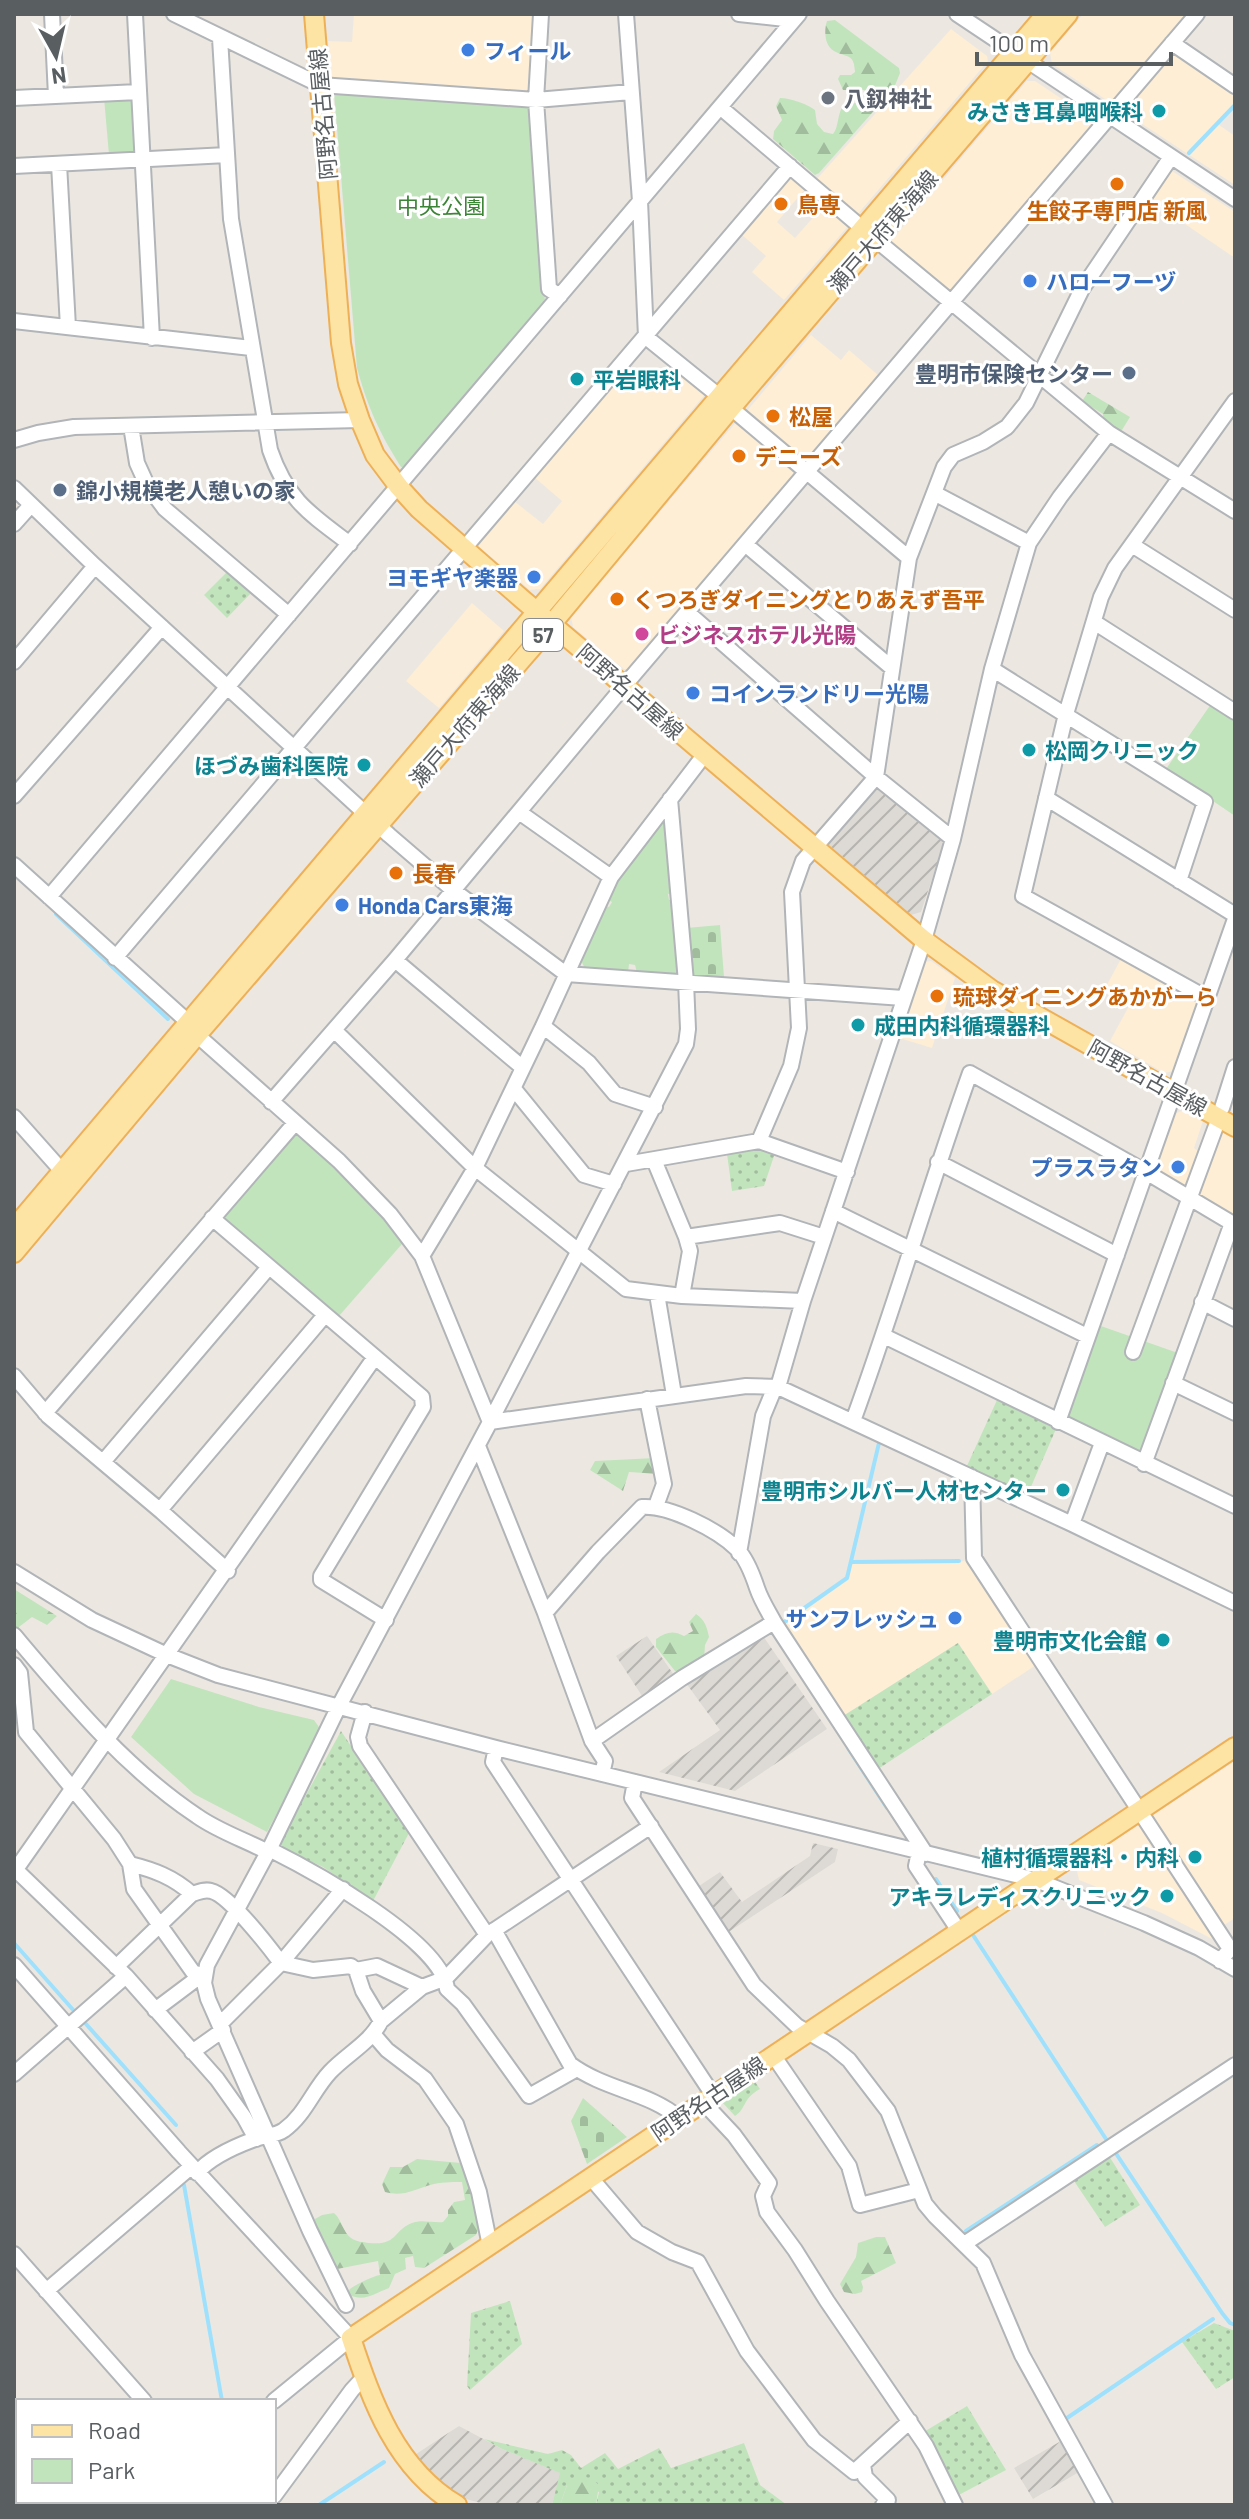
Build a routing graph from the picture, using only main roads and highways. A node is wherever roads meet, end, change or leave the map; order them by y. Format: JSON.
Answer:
{"nodes":[{"id":1,"x":314,"y":14,"type":"edge"},
{"id":2,"x":1046,"y":14,"type":"edge"},
{"id":3,"x":1068,"y":14,"type":"edge"},
{"id":4,"x":1021,"y":56,"type":"junction"},
{"id":5,"x":725,"y":402,"type":"junction"},
{"id":6,"x":536,"y":611,"type":"junction"},
{"id":7,"x":551,"y":623,"type":"junction"},
{"id":8,"x":372,"y":819,"type":"junction"},
{"id":9,"x":192,"y":1028,"type":"junction"},
{"id":10,"x":1235,"y":1127,"type":"edge"},
{"id":11,"x":14,"y":1228,"type":"edge"},
{"id":12,"x":14,"y":1253,"type":"edge"},
{"id":13,"x":1235,"y":1747,"type":"edge"},
{"id":14,"x":457,"y":2505,"type":"edge"}],
"edges":[{"from":1,"to":6,"type":"main road","name":"阿野名古屋線"},
{"from":2,"to":4,"type":"main road","name":"瀬戸大府東海線","number":"57"},
{"from":3,"to":4,"type":"main road","name":"瀬戸大府東海線","number":"57"},
{"from":4,"to":5,"type":"main road","name":"瀬戸大府東海線","number":"57"},
{"from":5,"to":6,"type":"main road","name":"瀬戸大府東海線","number":"57"},
{"from":5,"to":7,"type":"main road","name":"瀬戸大府東海線","number":"57"},
{"from":6,"to":7,"type":"main road","name":"阿野名古屋線"},
{"from":6,"to":8,"type":"main road","name":"瀬戸大府東海線","number":"57"},
{"from":7,"to":8,"type":"main road","name":"瀬戸大府東海線","number":"57"},
{"from":7,"to":10,"type":"main road","name":"阿野名古屋線"},
{"from":8,"to":9,"type":"main road","name":"瀬戸大府東海線","number":"57"},
{"from":9,"to":11,"type":"main road","name":"瀬戸大府東海線","number":"57"},
{"from":9,"to":12,"type":"main road","name":"瀬戸大府東海線","number":"57"},
{"from":13,"to":14,"type":"main road","name":"阿野名古屋線"}]}
